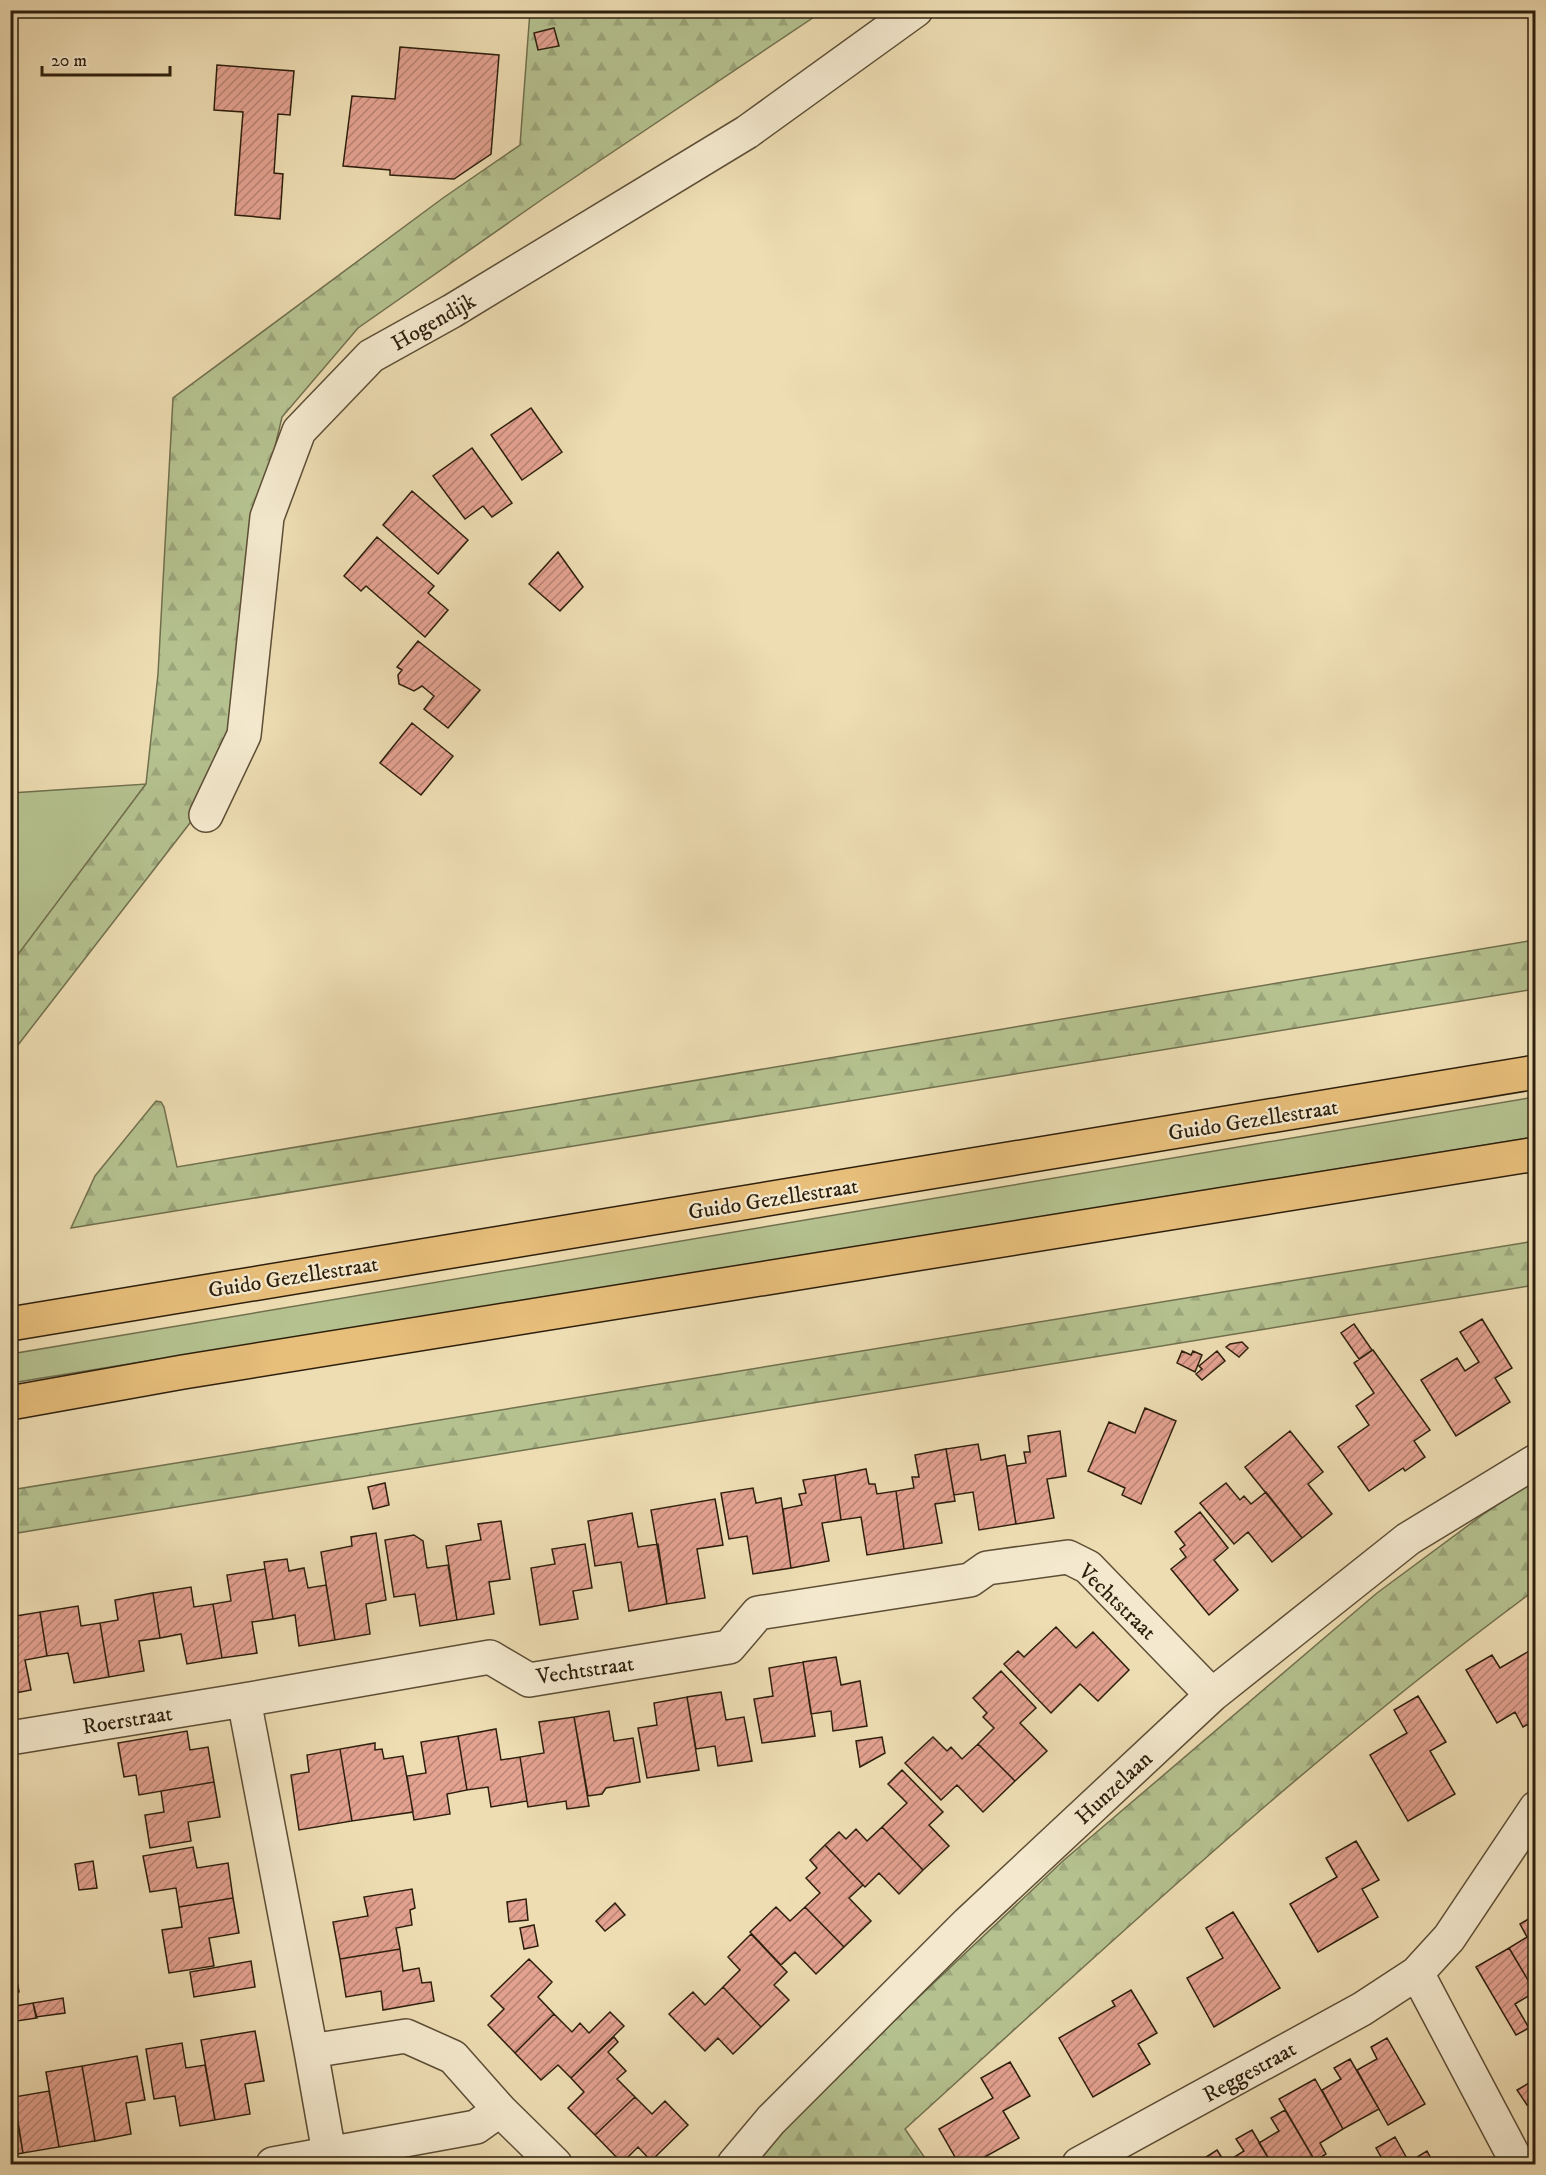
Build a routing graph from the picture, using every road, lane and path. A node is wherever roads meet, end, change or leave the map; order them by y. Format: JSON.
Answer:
{"nodes":[{"id":1,"x":916,"y":10,"type":"edge"},
{"id":2,"x":206,"y":815,"type":"dead end"},
{"id":3,"x":1536,"y":1072,"type":"edge"},
{"id":4,"x":1536,"y":1154,"type":"edge"},
{"id":5,"x":10,"y":1324,"type":"edge"},
{"id":6,"x":10,"y":1403,"type":"edge"},
{"id":7,"x":1536,"y":1461,"type":"edge"},
{"id":8,"x":1212,"y":1695,"type":"junction"},
{"id":9,"x":244,"y":1700,"type":"junction"},
{"id":10,"x":10,"y":1738,"type":"edge"},
{"id":11,"x":1536,"y":1808,"type":"edge"},
{"id":12,"x":1417,"y":1973,"type":"junction"},
{"id":13,"x":312,"y":2051,"type":"junction"},
{"id":14,"x":500,"y":2110,"type":"junction"},
{"id":15,"x":329,"y":2153,"type":"junction"},
{"id":16,"x":273,"y":2164,"type":"edge"},
{"id":17,"x":555,"y":2164,"type":"edge"},
{"id":18,"x":734,"y":2164,"type":"edge"},
{"id":19,"x":1078,"y":2164,"type":"edge"},
{"id":20,"x":1518,"y":2164,"type":"edge"}],
"edges":[{"from":1,"to":2,"type":"street","name":"Hogendijk"},
{"from":3,"to":5,"type":"main road","name":"Guido Gezellestraat"},
{"from":4,"to":6,"type":"main road"},
{"from":7,"to":8,"type":"street","name":"Hunzelaan"},
{"from":8,"to":9,"type":"street","name":"Vechtstraat"},
{"from":8,"to":18,"type":"street","name":"Hunzelaan"},
{"from":9,"to":10,"type":"street","name":"Roerstraat"},
{"from":9,"to":13,"type":"street"},
{"from":11,"to":12,"type":"street","name":"Reggestraat"},
{"from":12,"to":19,"type":"street","name":"Reggestraat"},
{"from":12,"to":20,"type":"street"},
{"from":13,"to":14,"type":"street"},
{"from":13,"to":15,"type":"street"},
{"from":14,"to":15,"type":"street"},
{"from":14,"to":17,"type":"street"},
{"from":15,"to":16,"type":"street"}]}
